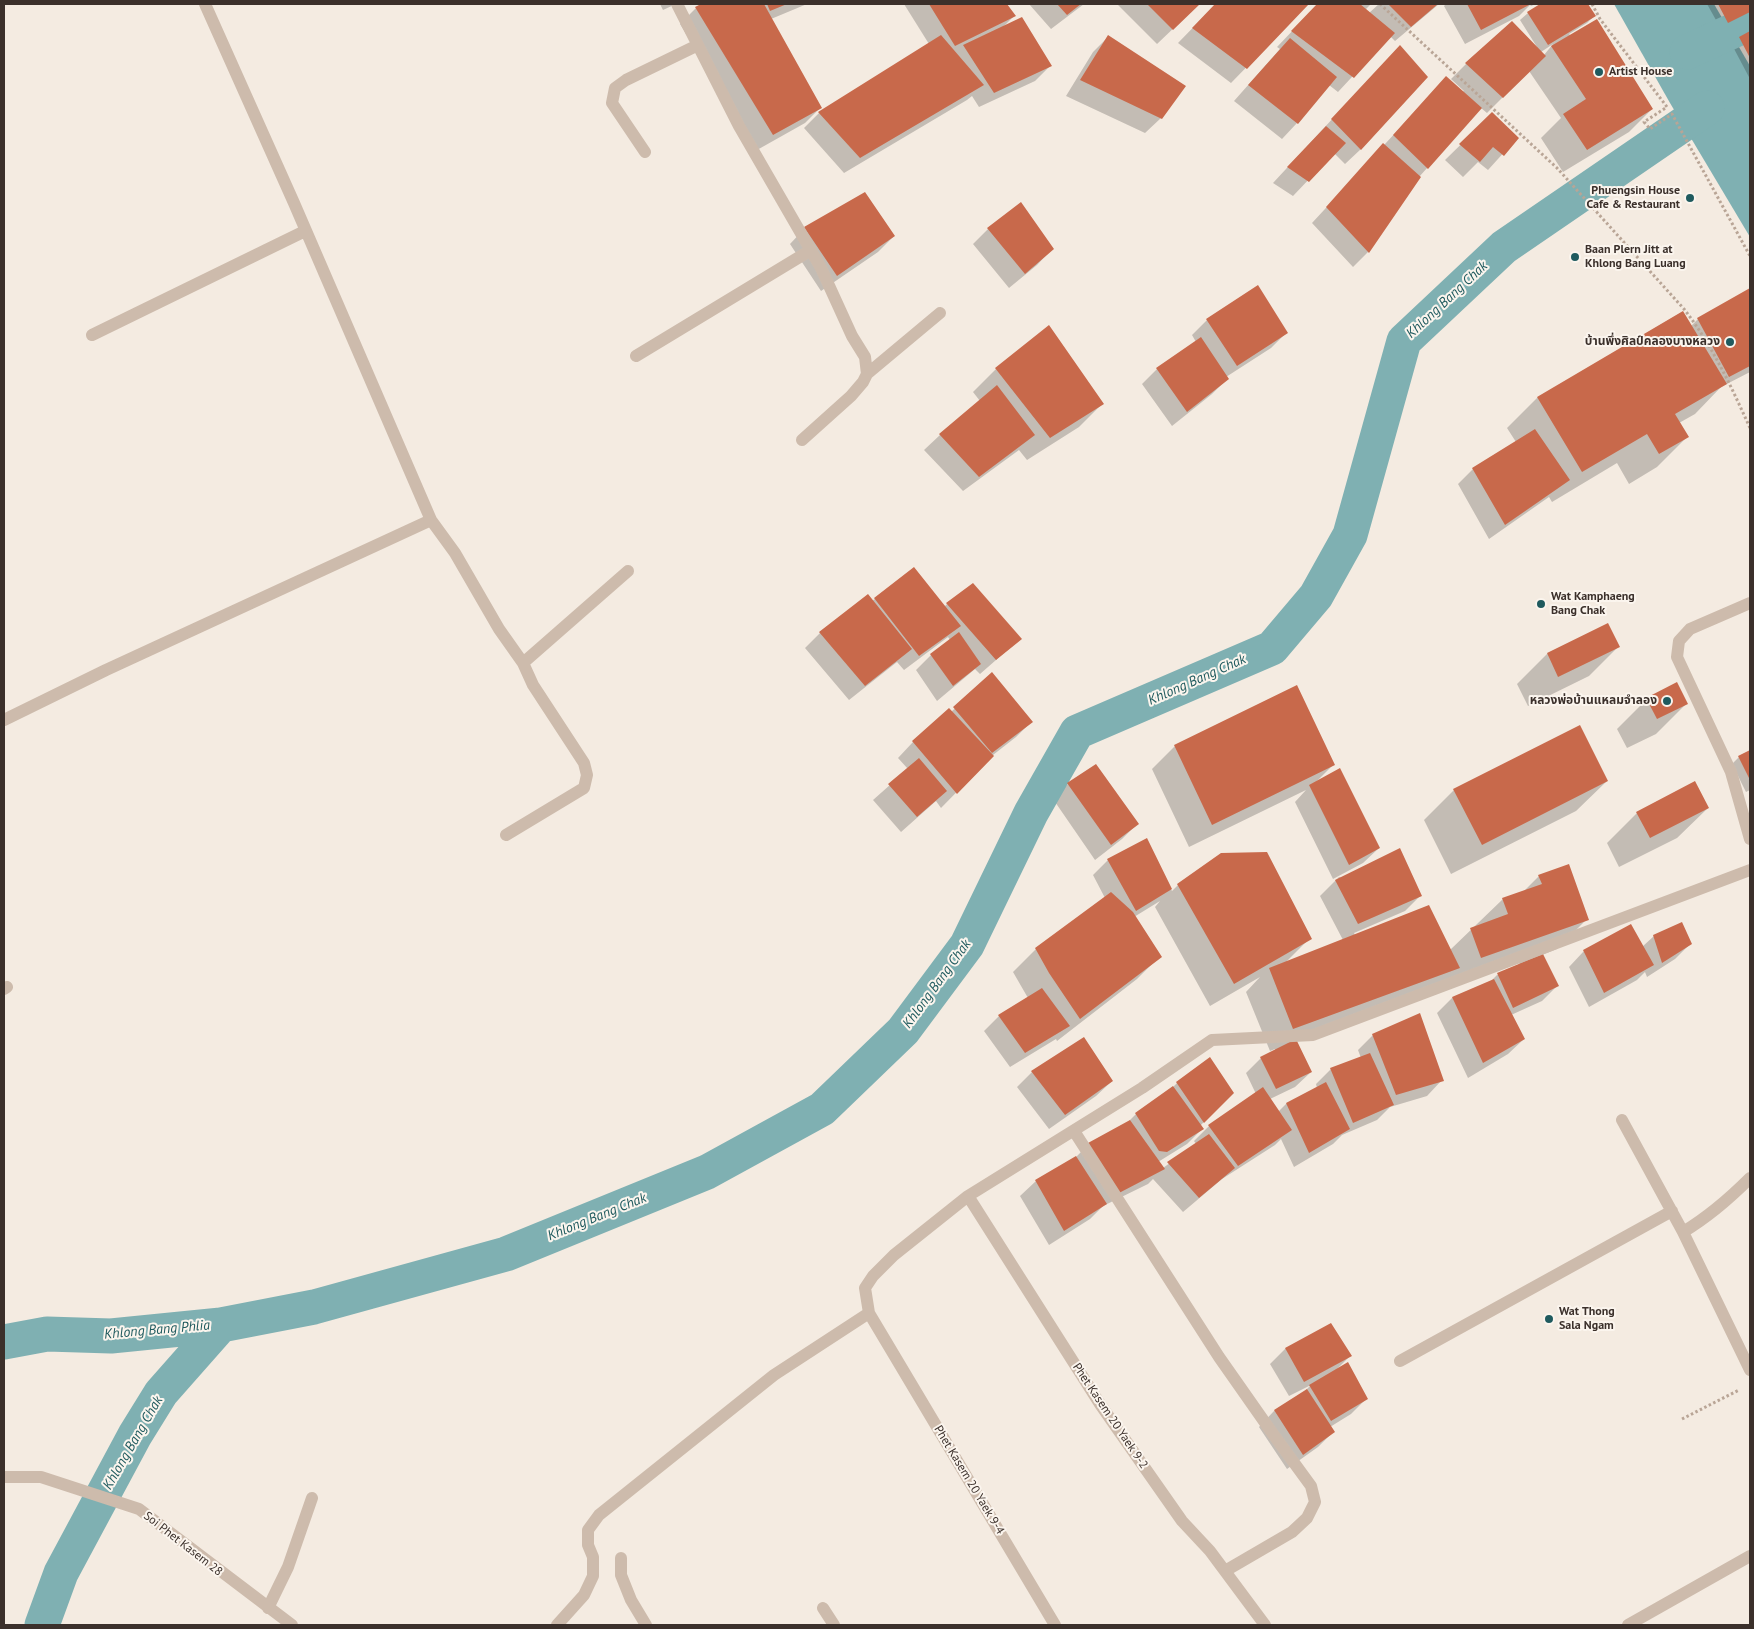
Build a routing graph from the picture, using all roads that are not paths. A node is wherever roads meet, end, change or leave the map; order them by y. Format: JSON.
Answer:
{"nodes":[{"id":1,"x":205,"y":4,"type":"edge"},
{"id":2,"x":677,"y":4,"type":"edge"},
{"id":3,"x":698,"y":45,"type":"junction"},
{"id":4,"x":645,"y":152,"type":"dead end"},
{"id":5,"x":306,"y":231,"type":"junction"},
{"id":6,"x":811,"y":250,"type":"junction"},
{"id":7,"x":940,"y":313,"type":"dead end"},
{"id":8,"x":92,"y":335,"type":"dead end"},
{"id":9,"x":636,"y":356,"type":"dead end"},
{"id":10,"x":867,"y":374,"type":"junction"},
{"id":11,"x":802,"y":440,"type":"dead end"},
{"id":12,"x":431,"y":520,"type":"junction"},
{"id":13,"x":628,"y":571,"type":"dead end"},
{"id":14,"x":1750,"y":603,"type":"edge"},
{"id":15,"x":523,"y":663,"type":"junction"},
{"id":16,"x":4,"y":720,"type":"edge"},
{"id":17,"x":506,"y":835,"type":"dead end"},
{"id":18,"x":1750,"y":839,"type":"edge"},
{"id":19,"x":1750,"y":870,"type":"edge"},
{"id":20,"x":1622,"y":1120,"type":"dead end"},
{"id":21,"x":1074,"y":1131,"type":"junction"},
{"id":22,"x":1750,"y":1178,"type":"edge"},
{"id":23,"x":968,"y":1196,"type":"junction"},
{"id":24,"x":1672,"y":1210,"type":"junction"},
{"id":25,"x":1683,"y":1232,"type":"junction"},
{"id":26,"x":870,"y":1313,"type":"junction"},
{"id":27,"x":1400,"y":1361,"type":"dead end"},
{"id":28,"x":1750,"y":1370,"type":"edge"},
{"id":29,"x":4,"y":1477,"type":"edge"},
{"id":30,"x":312,"y":1498,"type":"dead end"},
{"id":31,"x":1750,"y":1556,"type":"edge"},
{"id":32,"x":621,"y":1558,"type":"dead end"},
{"id":33,"x":1225,"y":1571,"type":"junction"},
{"id":34,"x":268,"y":1608,"type":"junction"},
{"id":35,"x":823,"y":1608,"type":"dead end"},
{"id":36,"x":292,"y":1625,"type":"edge"},
{"id":37,"x":557,"y":1625,"type":"edge"},
{"id":38,"x":646,"y":1625,"type":"edge"},
{"id":39,"x":834,"y":1625,"type":"edge"},
{"id":40,"x":1055,"y":1625,"type":"edge"},
{"id":41,"x":1265,"y":1625,"type":"edge"},
{"id":42,"x":1628,"y":1625,"type":"edge"}],
"edges":[{"from":1,"to":5,"type":"street"},
{"from":2,"to":3,"type":"street"},
{"from":3,"to":4,"type":"street"},
{"from":3,"to":6,"type":"street"},
{"from":5,"to":8,"type":"street"},
{"from":5,"to":12,"type":"street"},
{"from":6,"to":9,"type":"street"},
{"from":6,"to":10,"type":"street"},
{"from":7,"to":10,"type":"street"},
{"from":10,"to":11,"type":"street"},
{"from":12,"to":15,"type":"street"},
{"from":12,"to":16,"type":"street"},
{"from":13,"to":15,"type":"street"},
{"from":14,"to":18,"type":"street"},
{"from":15,"to":17,"type":"street"},
{"from":19,"to":21,"type":"street"},
{"from":20,"to":24,"type":"street"},
{"from":21,"to":23,"type":"street"},
{"from":21,"to":33,"type":"street"},
{"from":22,"to":25,"type":"street"},
{"from":23,"to":26,"type":"street"},
{"from":23,"to":33,"type":"street","name":"Phet Kasem 20 Yaek 9-2"},
{"from":24,"to":25,"type":"street"},
{"from":24,"to":27,"type":"street"},
{"from":25,"to":28,"type":"street"},
{"from":26,"to":37,"type":"street"},
{"from":26,"to":40,"type":"street","name":"Phet Kasem 20 Yaek 9-4"},
{"from":29,"to":34,"type":"street","name":"Soi Phet Kasem 28"},
{"from":30,"to":34,"type":"street"},
{"from":31,"to":42,"type":"street"},
{"from":32,"to":38,"type":"street"},
{"from":33,"to":41,"type":"street","name":"Phet Kasem 20 Yaek 9-2"},
{"from":34,"to":36,"type":"street","name":"Soi Phet Kasem 28"},
{"from":35,"to":39,"type":"street"}]}
